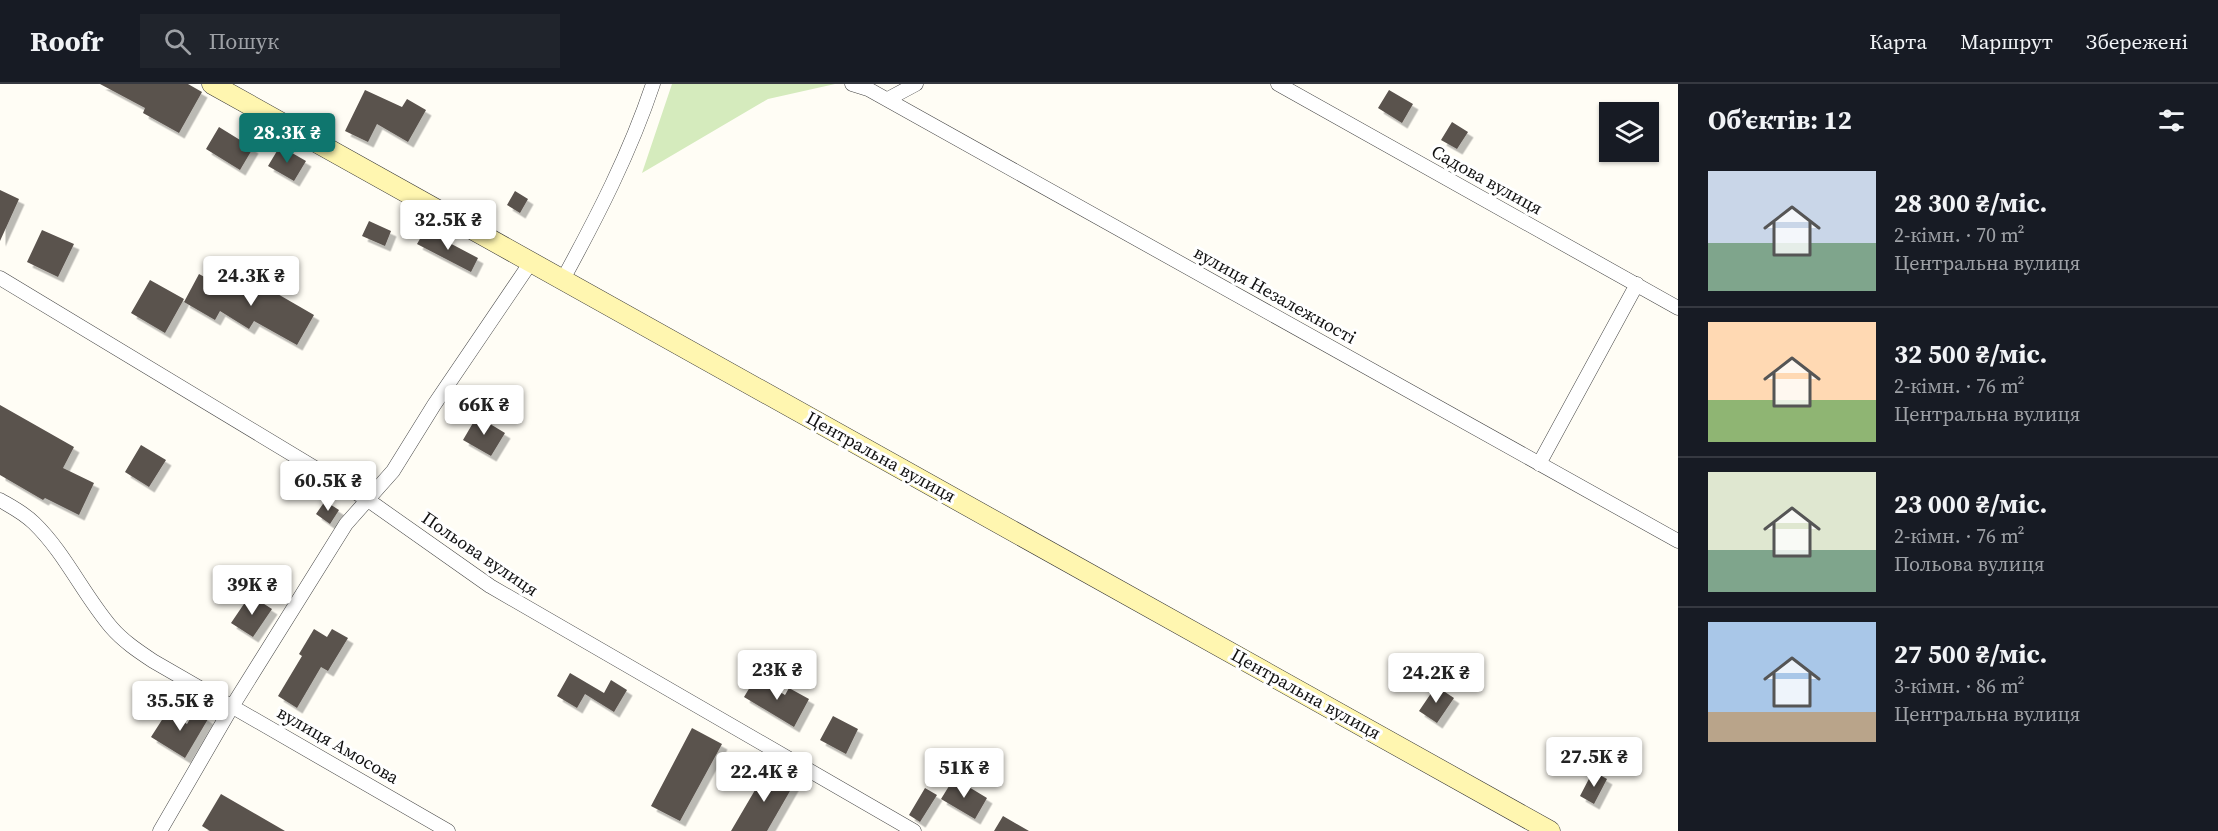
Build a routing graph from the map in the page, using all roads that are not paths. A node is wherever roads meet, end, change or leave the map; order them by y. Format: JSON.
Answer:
{"nodes":[{"id":1,"x":212,"y":84,"type":"edge"},
{"id":2,"x":653,"y":84,"type":"edge"},
{"id":3,"x":852,"y":84,"type":"edge"},
{"id":4,"x":916,"y":84,"type":"edge"},
{"id":5,"x":1278,"y":84,"type":"edge"},
{"id":6,"x":888,"y":99,"type":"junction"},
{"id":7,"x":531,"y":262,"type":"junction"},
{"id":8,"x":0,"y":278,"type":"edge"},
{"id":9,"x":562,"y":281,"type":"junction"},
{"id":10,"x":1636,"y":284,"type":"junction"},
{"id":11,"x":1678,"y":308,"type":"edge"},
{"id":12,"x":1539,"y":465,"type":"junction"},
{"id":13,"x":0,"y":500,"type":"edge"},
{"id":14,"x":368,"y":500,"type":"junction"},
{"id":15,"x":1678,"y":541,"type":"edge"},
{"id":16,"x":233,"y":705,"type":"junction"},
{"id":17,"x":160,"y":831,"type":"edge"},
{"id":18,"x":448,"y":831,"type":"edge"},
{"id":19,"x":914,"y":831,"type":"edge"},
{"id":20,"x":1550,"y":831,"type":"edge"}],
"edges":[{"from":1,"to":7,"type":"main road","name":"Центральна вулиця"},
{"from":2,"to":9,"type":"street"},
{"from":3,"to":6,"type":"street","name":"вулиця Незалежності"},
{"from":4,"to":6,"type":"street"},
{"from":5,"to":10,"type":"street","name":"Садова вулиця"},
{"from":6,"to":12,"type":"street","name":"вулиця Незалежності"},
{"from":7,"to":9,"type":"main road","name":"Центральна вулиця"},
{"from":7,"to":14,"type":"street"},
{"from":8,"to":14,"type":"street","name":"Польова вулиця"},
{"from":9,"to":20,"type":"main road","name":"Центральна вулиця"},
{"from":10,"to":11,"type":"street","name":"Садова вулиця"},
{"from":10,"to":12,"type":"street"},
{"from":12,"to":15,"type":"street","name":"вулиця Незалежності"},
{"from":13,"to":16,"type":"street","name":"вулиця Амосова"},
{"from":14,"to":16,"type":"street"},
{"from":14,"to":19,"type":"street","name":"Польова вулиця"},
{"from":16,"to":17,"type":"street"},
{"from":16,"to":18,"type":"street","name":"вулиця Амосова"}]}
